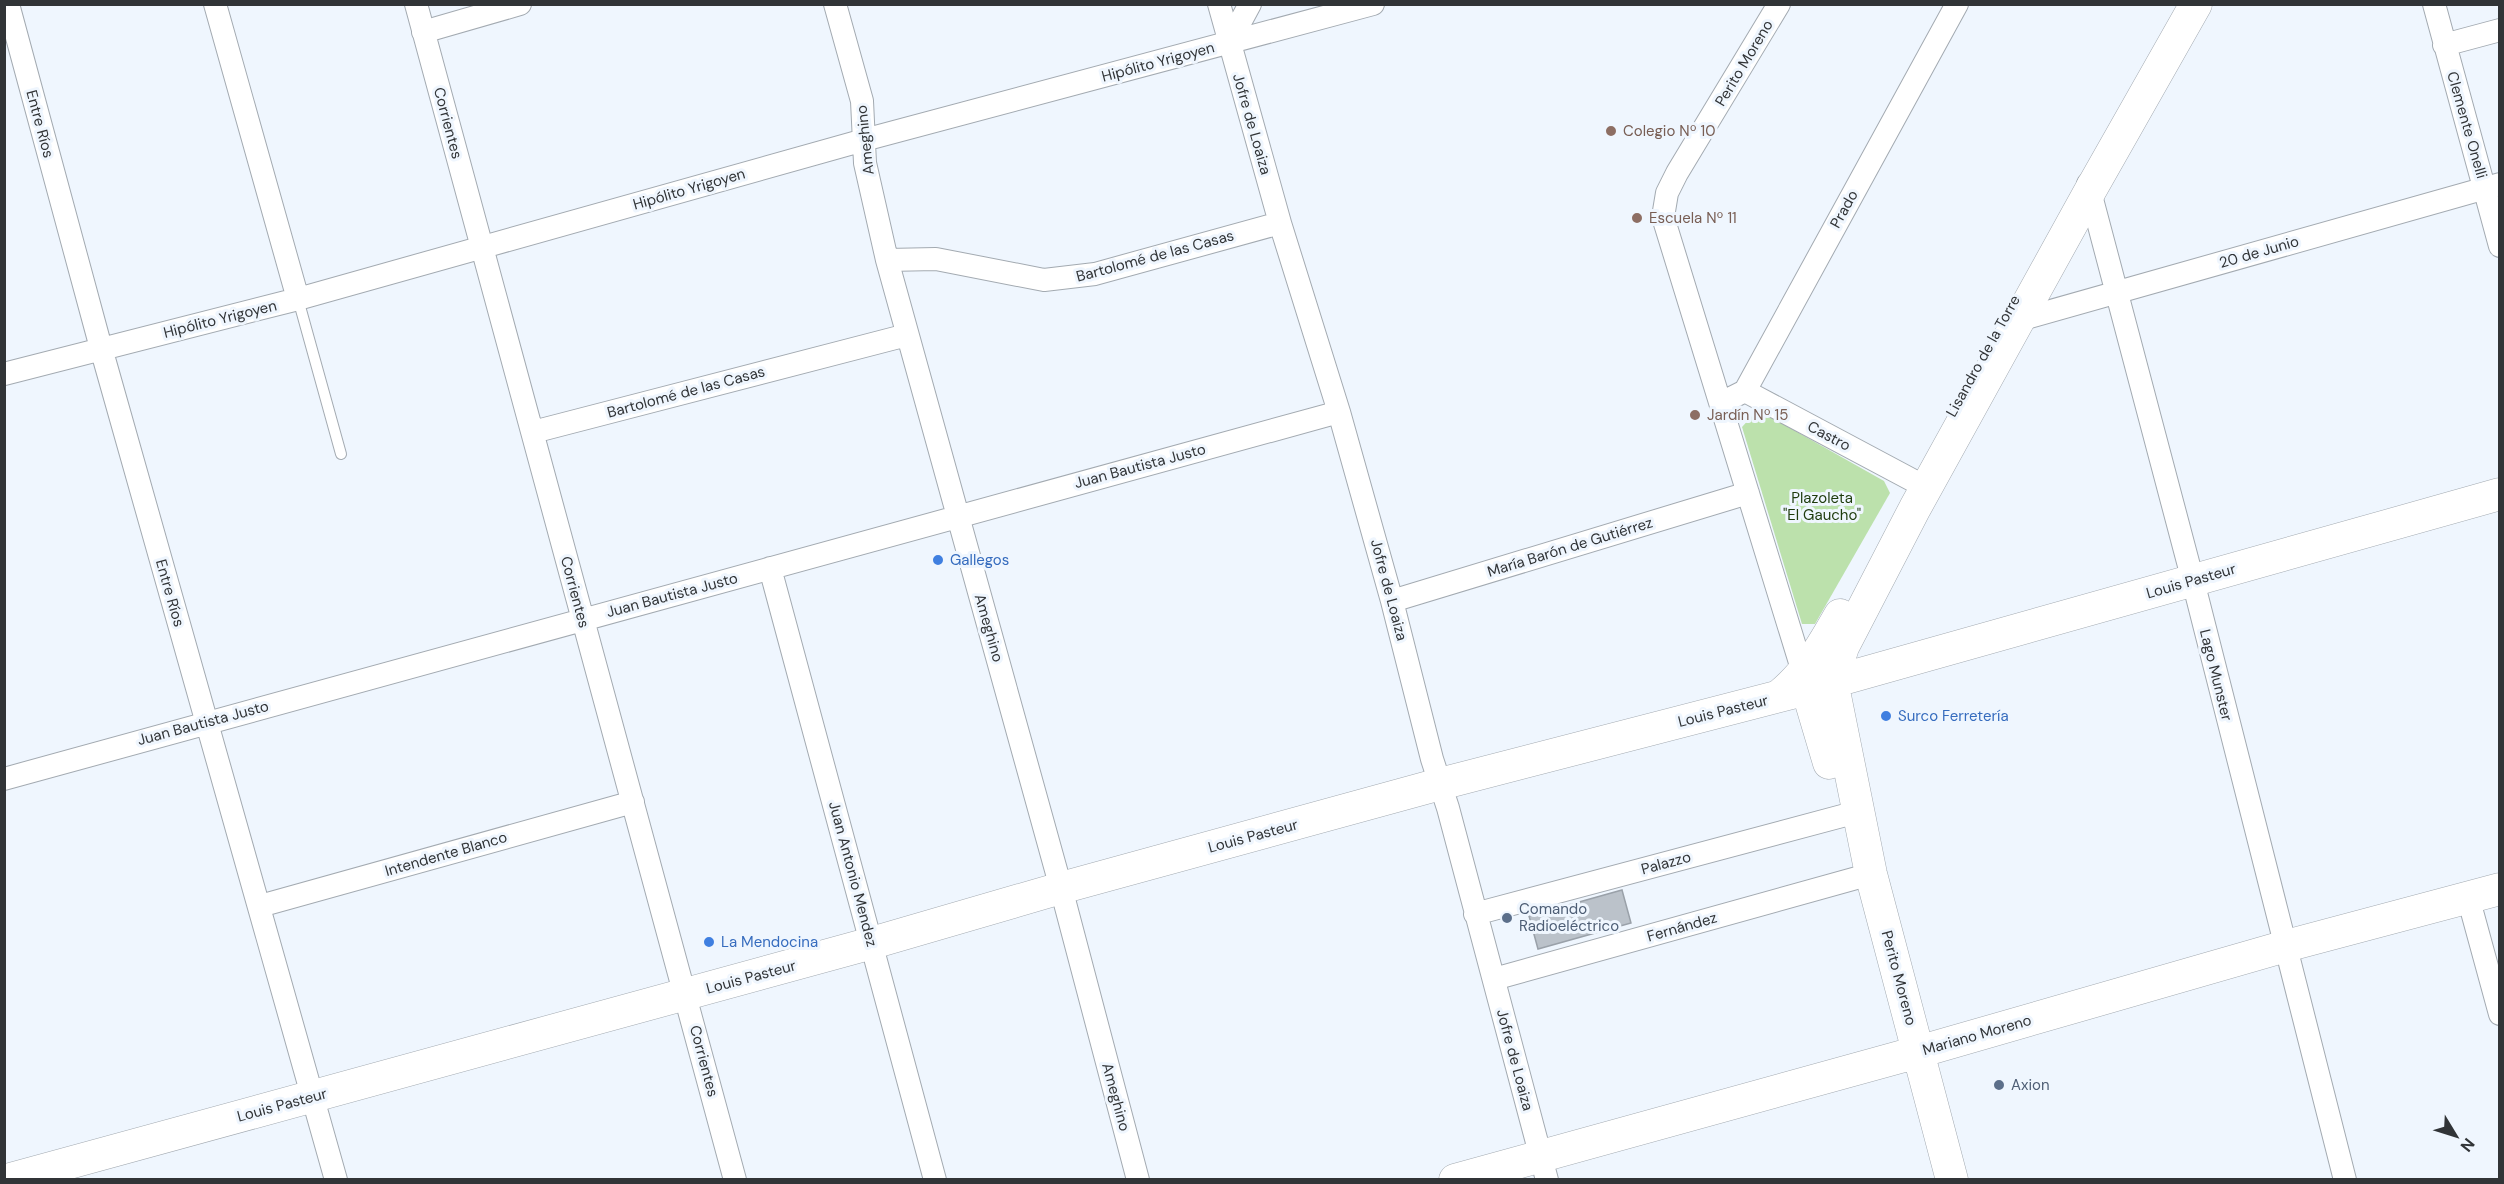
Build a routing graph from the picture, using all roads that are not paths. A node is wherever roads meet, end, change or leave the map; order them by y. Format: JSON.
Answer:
{"nodes":[{"id":1,"x":8,"y":4,"type":"edge"},
{"id":2,"x":215,"y":4,"type":"edge"},
{"id":3,"x":416,"y":4,"type":"edge"},
{"id":4,"x":520,"y":4,"type":"edge"},
{"id":5,"x":835,"y":4,"type":"edge"},
{"id":6,"x":1219,"y":4,"type":"edge"},
{"id":7,"x":1250,"y":4,"type":"edge"},
{"id":8,"x":1779,"y":4,"type":"edge"},
{"id":9,"x":1957,"y":4,"type":"edge"},
{"id":10,"x":2434,"y":4,"type":"edge"},
{"id":11,"x":1362,"y":6,"type":"edge"},
{"id":12,"x":2183,"y":6,"type":"edge"},
{"id":13,"x":2499,"y":30,"type":"edge"},
{"id":14,"x":423,"y":32,"type":"junction"},
{"id":15,"x":1229,"y":43,"type":"junction"},
{"id":16,"x":2444,"y":45,"type":"junction"},
{"id":17,"x":864,"y":140,"type":"junction"},
{"id":18,"x":2087,"y":181,"type":"junction"},
{"id":19,"x":2492,"y":187,"type":"edge"},
{"id":20,"x":1280,"y":223,"type":"junction"},
{"id":21,"x":2499,"y":246,"type":"edge"},
{"id":22,"x":481,"y":248,"type":"junction"},
{"id":23,"x":887,"y":260,"type":"junction"},
{"id":24,"x":2117,"y":291,"type":"junction"},
{"id":25,"x":298,"y":299,"type":"junction"},
{"id":26,"x":2019,"y":320,"type":"junction"},
{"id":27,"x":907,"y":335,"type":"junction"},
{"id":28,"x":101,"y":348,"type":"junction"},
{"id":29,"x":4,"y":374,"type":"edge"},
{"id":30,"x":1745,"y":391,"type":"junction"},
{"id":31,"x":1721,"y":403,"type":"junction"},
{"id":32,"x":1339,"y":411,"type":"junction"},
{"id":33,"x":534,"y":432,"type":"junction"},
{"id":34,"x":341,"y":454,"type":"dead end"},
{"id":35,"x":1914,"y":481,"type":"junction"},
{"id":36,"x":1748,"y":493,"type":"junction"},
{"id":37,"x":2499,"y":494,"type":"edge"},
{"id":38,"x":957,"y":516,"type":"junction"},
{"id":39,"x":770,"y":568,"type":"junction"},
{"id":40,"x":2193,"y":581,"type":"junction"},
{"id":41,"x":1392,"y":601,"type":"junction"},
{"id":42,"x":582,"y":620,"type":"junction"},
{"id":43,"x":1814,"y":681,"type":"junction"},
{"id":44,"x":207,"y":722,"type":"junction"},
{"id":45,"x":4,"y":779,"type":"edge"},
{"id":46,"x":1440,"y":784,"type":"junction"},
{"id":47,"x":633,"y":802,"type":"junction"},
{"id":48,"x":1857,"y":812,"type":"junction"},
{"id":49,"x":1871,"y":874,"type":"junction"},
{"id":50,"x":1061,"y":888,"type":"junction"},
{"id":51,"x":2499,"y":889,"type":"edge"},
{"id":52,"x":2468,"y":897,"type":"junction"},
{"id":53,"x":260,"y":906,"type":"junction"},
{"id":54,"x":1475,"y":914,"type":"junction"},
{"id":55,"x":872,"y":944,"type":"junction"},
{"id":56,"x":2286,"y":946,"type":"junction"},
{"id":57,"x":1494,"y":979,"type":"junction"},
{"id":58,"x":686,"y":994,"type":"junction"},
{"id":59,"x":2499,"y":1014,"type":"edge"},
{"id":60,"x":1918,"y":1052,"type":"junction"},
{"id":61,"x":314,"y":1096,"type":"junction"},
{"id":62,"x":1544,"y":1168,"type":"edge"},
{"id":63,"x":7,"y":1179,"type":"edge"},
{"id":64,"x":336,"y":1179,"type":"edge"},
{"id":65,"x":735,"y":1179,"type":"edge"},
{"id":66,"x":935,"y":1179,"type":"edge"},
{"id":67,"x":1138,"y":1179,"type":"edge"},
{"id":68,"x":1455,"y":1179,"type":"edge"},
{"id":69,"x":1952,"y":1179,"type":"edge"},
{"id":70,"x":2345,"y":1179,"type":"edge"}],
"edges":[{"from":1,"to":28,"type":"street","name":"Entre Ríos"},
{"from":2,"to":25,"type":"street"},
{"from":3,"to":14,"type":"street","name":"Corrientes"},
{"from":4,"to":14,"type":"street"},
{"from":5,"to":17,"type":"street","name":"Ameghino"},
{"from":6,"to":15,"type":"street","name":"Jofre de Loaiza"},
{"from":7,"to":15,"type":"street"},
{"from":8,"to":31,"type":"street","name":"Perito Moreno"},
{"from":9,"to":30,"type":"street","name":"Prado"},
{"from":10,"to":16,"type":"street","name":"Clemente Onelli"},
{"from":11,"to":15,"type":"street","name":"Hipólito Yrigoyen"},
{"from":12,"to":18,"type":"main road","name":"Lisandro de la Torre"},
{"from":13,"to":16,"type":"street"},
{"from":14,"to":22,"type":"street","name":"Corrientes"},
{"from":15,"to":17,"type":"street","name":"Hipólito Yrigoyen"},
{"from":15,"to":20,"type":"street","name":"Jofre de Loaiza"},
{"from":16,"to":19,"type":"street","name":"Clemente Onelli"},
{"from":17,"to":22,"type":"street","name":"Hipólito Yrigoyen"},
{"from":17,"to":23,"type":"street","name":"Ameghino"},
{"from":18,"to":24,"type":"street","name":"Lago Munster"},
{"from":18,"to":26,"type":"main road","name":"Lisandro de la Torre"},
{"from":18,"to":35,"type":"main road","name":"Lisandro de la Torre"},
{"from":19,"to":21,"type":"street","name":"Clemente Onelli"},
{"from":19,"to":24,"type":"street","name":"20 de Junio"},
{"from":20,"to":23,"type":"street","name":"Bartolomé de las Casas"},
{"from":20,"to":32,"type":"street","name":"Jofre de Loaiza"},
{"from":22,"to":25,"type":"street","name":"Hipólito Yrigoyen"},
{"from":22,"to":33,"type":"street","name":"Corrientes"},
{"from":23,"to":27,"type":"street","name":"Ameghino"},
{"from":24,"to":26,"type":"street","name":"20 de Junio"},
{"from":24,"to":40,"type":"street","name":"Lago Munster"},
{"from":25,"to":28,"type":"street","name":"Hipólito Yrigoyen"},
{"from":25,"to":34,"type":"lane"},
{"from":26,"to":43,"type":"main road","name":"Lisandro de la Torre"},
{"from":27,"to":33,"type":"street","name":"Bartolomé de las Casas"},
{"from":27,"to":38,"type":"street","name":"Ameghino"},
{"from":28,"to":29,"type":"street","name":"Hipólito Yrigoyen"},
{"from":28,"to":44,"type":"street","name":"Entre Ríos"},
{"from":30,"to":31,"type":"street"},
{"from":30,"to":35,"type":"street","name":"Castro"},
{"from":31,"to":36,"type":"street","name":"Perito Moreno"},
{"from":32,"to":38,"type":"street","name":"Juan Bautista Justo"},
{"from":32,"to":41,"type":"street","name":"Jofre de Loaiza"},
{"from":33,"to":42,"type":"street","name":"Corrientes"},
{"from":35,"to":43,"type":"main road","name":"Lisandro de la Torre"},
{"from":36,"to":41,"type":"street","name":"María Barón de Gutiérrez"},
{"from":36,"to":43,"type":"street","name":"Perito Moreno"},
{"from":37,"to":40,"type":"main road","name":"Louis Pasteur"},
{"from":38,"to":39,"type":"street","name":"Juan Bautista Justo"},
{"from":38,"to":50,"type":"street","name":"Ameghino"},
{"from":39,"to":42,"type":"street","name":"Juan Bautista Justo"},
{"from":39,"to":55,"type":"street","name":"Juan Antonio Mendez"},
{"from":40,"to":43,"type":"main road","name":"Louis Pasteur"},
{"from":40,"to":56,"type":"street","name":"Lago Munster"},
{"from":41,"to":46,"type":"street","name":"Jofre de Loaiza"},
{"from":42,"to":44,"type":"street","name":"Juan Bautista Justo"},
{"from":42,"to":47,"type":"street","name":"Corrientes"},
{"from":43,"to":46,"type":"main road","name":"Louis Pasteur"},
{"from":43,"to":48,"type":"main road","name":"Perito Moreno"},
{"from":44,"to":45,"type":"street","name":"Juan Bautista Justo"},
{"from":44,"to":53,"type":"street","name":"Entre Ríos"},
{"from":46,"to":50,"type":"main road","name":"Louis Pasteur"},
{"from":46,"to":54,"type":"street","name":"Jofre de Loaiza"},
{"from":47,"to":53,"type":"street","name":"Intendente Blanco"},
{"from":47,"to":58,"type":"street","name":"Corrientes"},
{"from":48,"to":49,"type":"main road","name":"Perito Moreno"},
{"from":48,"to":54,"type":"street","name":"Palazzo"},
{"from":49,"to":57,"type":"street","name":"Fernández"},
{"from":49,"to":60,"type":"main road","name":"Perito Moreno"},
{"from":50,"to":55,"type":"main road","name":"Louis Pasteur"},
{"from":50,"to":67,"type":"street","name":"Ameghino"},
{"from":51,"to":52,"type":"main road","name":"Mariano Moreno"},
{"from":52,"to":56,"type":"main road","name":"Mariano Moreno"},
{"from":52,"to":59,"type":"street"},
{"from":53,"to":61,"type":"street","name":"Entre Ríos"},
{"from":54,"to":57,"type":"street","name":"Jofre de Loaiza"},
{"from":55,"to":58,"type":"main road","name":"Louis Pasteur"},
{"from":55,"to":66,"type":"street","name":"Juan Antonio Mendez"},
{"from":56,"to":60,"type":"main road","name":"Mariano Moreno"},
{"from":56,"to":70,"type":"street","name":"Lago Munster"},
{"from":57,"to":62,"type":"street","name":"Jofre de Loaiza"},
{"from":58,"to":61,"type":"main road","name":"Louis Pasteur"},
{"from":58,"to":65,"type":"street","name":"Corrientes"},
{"from":60,"to":62,"type":"main road","name":"Mariano Moreno"},
{"from":60,"to":69,"type":"main road","name":"Perito Moreno"},
{"from":61,"to":63,"type":"main road","name":"Louis Pasteur"},
{"from":61,"to":64,"type":"street","name":"Entre Ríos"},
{"from":62,"to":68,"type":"main road","name":"Mariano Moreno"}]}
